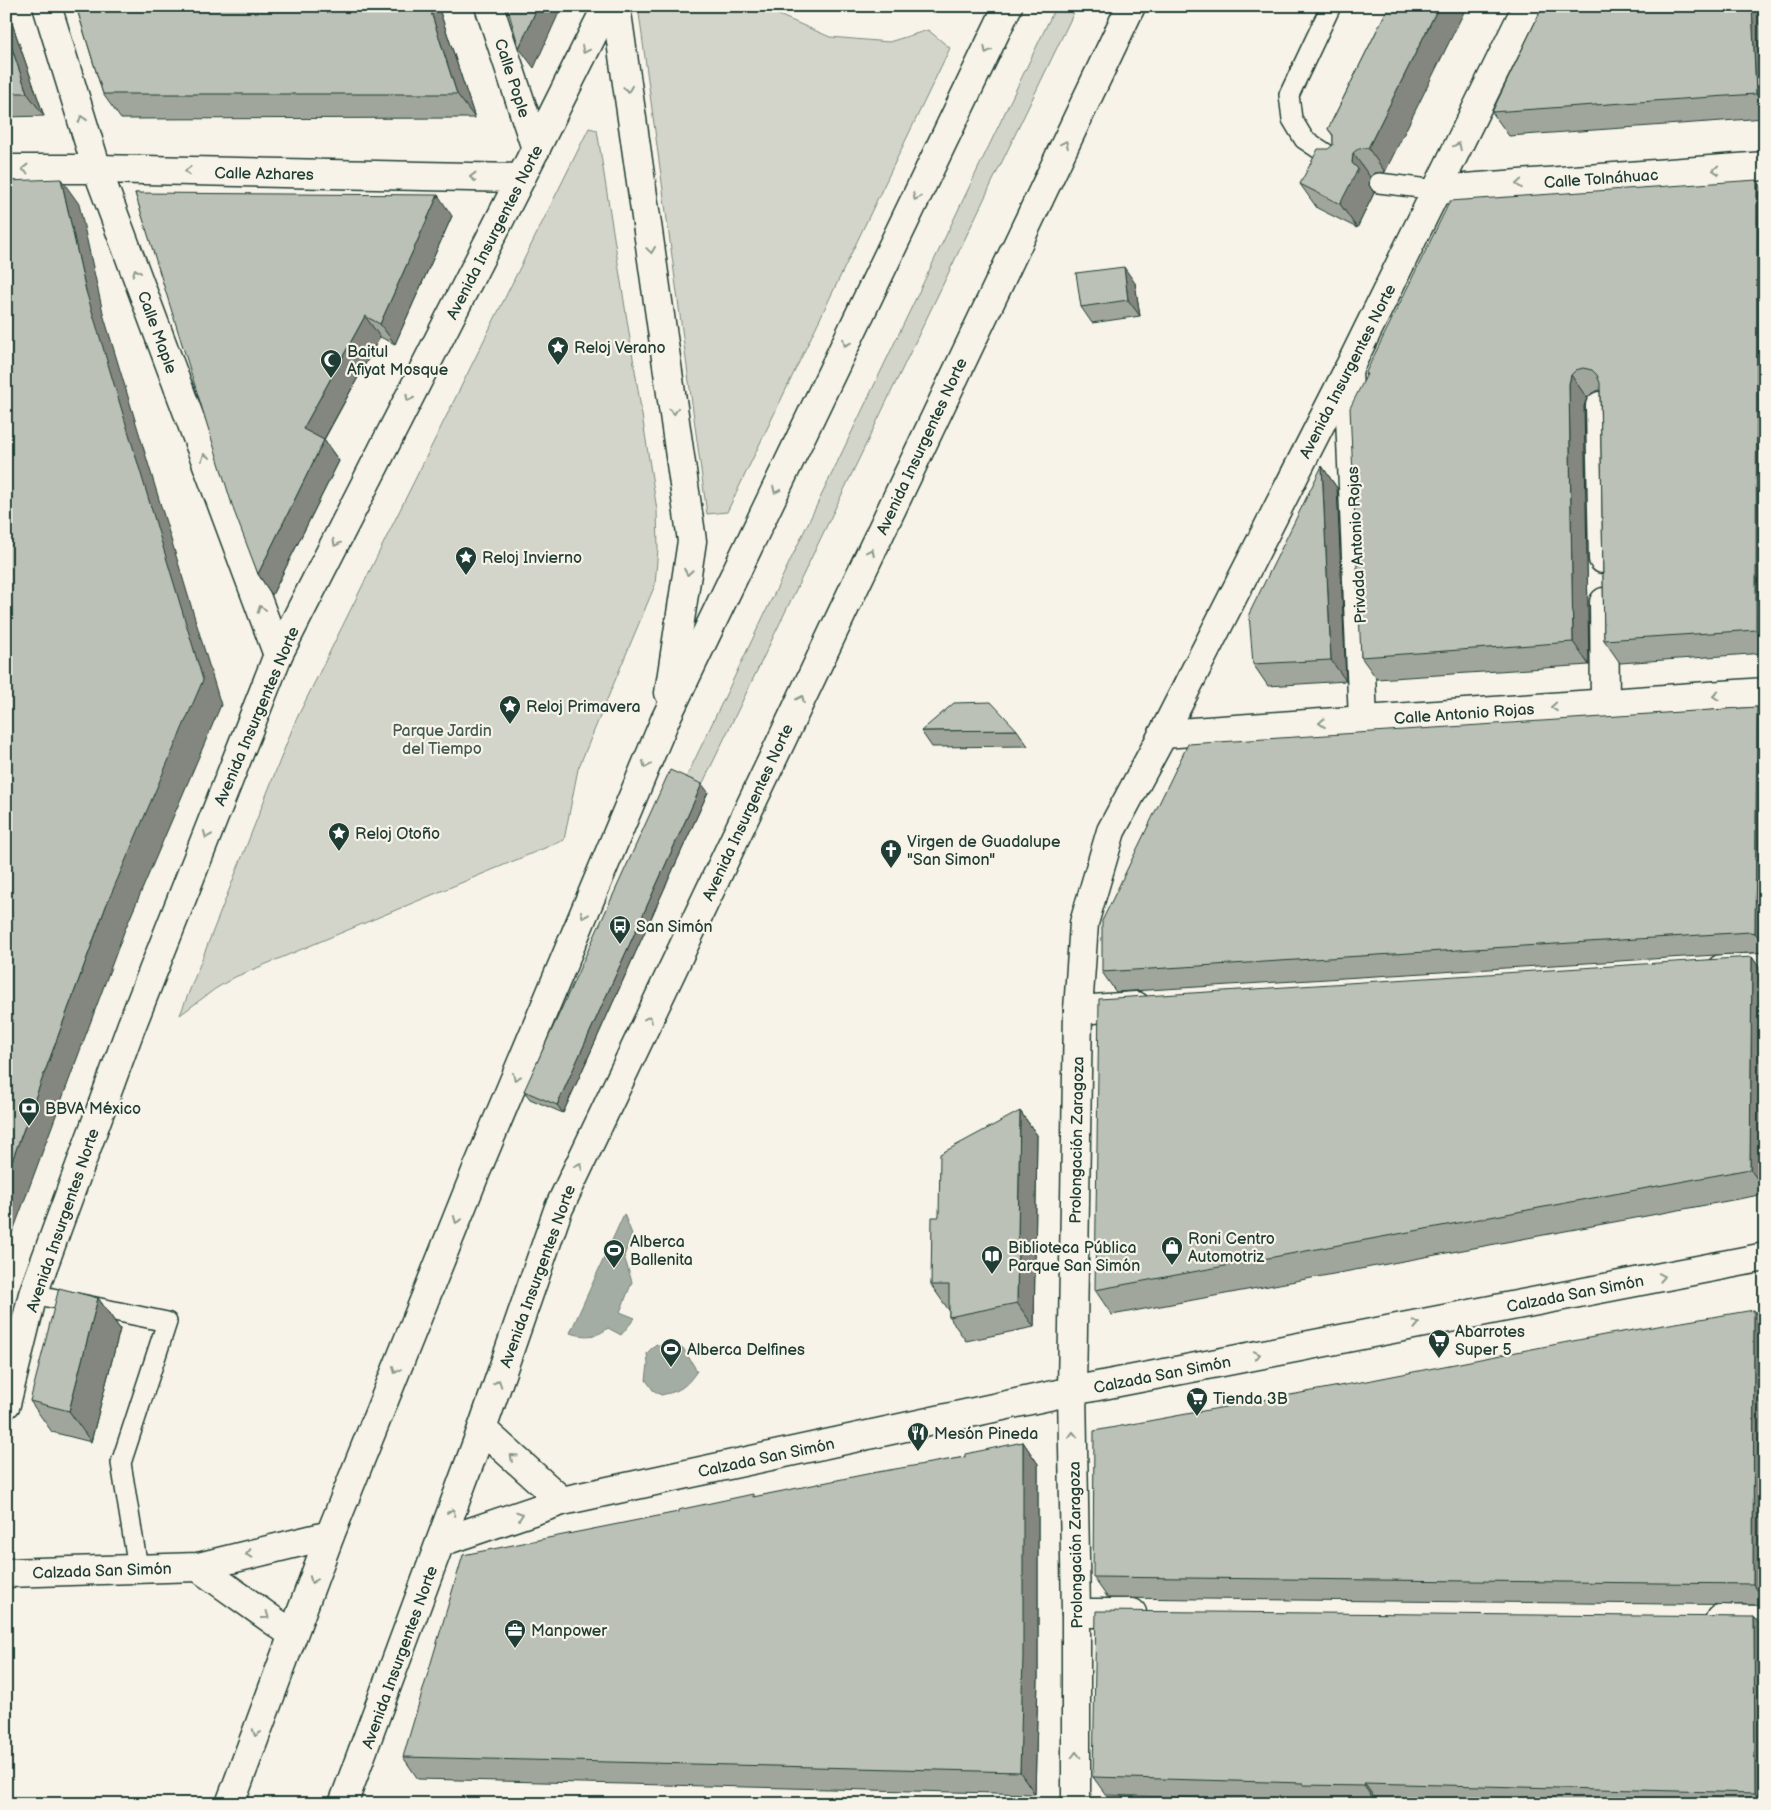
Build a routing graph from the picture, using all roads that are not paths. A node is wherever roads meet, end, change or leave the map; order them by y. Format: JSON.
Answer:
{"nodes":[{"id":1,"x":47,"y":6,"type":"edge"},
{"id":2,"x":490,"y":6,"type":"edge"},
{"id":3,"x":607,"y":6,"type":"edge"},
{"id":4,"x":616,"y":6,"type":"edge"},
{"id":5,"x":1008,"y":6,"type":"edge"},
{"id":6,"x":1131,"y":6,"type":"edge"},
{"id":7,"x":1331,"y":6,"type":"edge"},
{"id":8,"x":1527,"y":6,"type":"edge"},
{"id":9,"x":536,"y":149,"type":"junction"},
{"id":10,"x":1340,"y":163,"type":"edge"},
{"id":11,"x":1765,"y":166,"type":"edge"},
{"id":12,"x":6,"y":169,"type":"edge"},
{"id":13,"x":98,"y":169,"type":"junction"},
{"id":14,"x":521,"y":178,"type":"junction"},
{"id":15,"x":1379,"y":183,"type":"dead end"},
{"id":16,"x":1437,"y":190,"type":"junction"},
{"id":17,"x":1348,"y":370,"type":"junction"},
{"id":18,"x":1600,"y":406,"type":"edge"},
{"id":19,"x":278,"y":655,"type":"junction"},
{"id":20,"x":1765,"y":692,"type":"edge"},
{"id":21,"x":1605,"y":703,"type":"junction"},
{"id":22,"x":665,"y":720,"type":"junction"},
{"id":23,"x":1364,"y":720,"type":"junction"},
{"id":24,"x":1164,"y":734,"type":"junction"},
{"id":25,"x":1765,"y":967,"type":"edge"},
{"id":26,"x":1695,"y":971,"type":"edge"},
{"id":27,"x":1158,"y":1005,"type":"edge"},
{"id":28,"x":1078,"y":1010,"type":"junction"},
{"id":29,"x":1765,"y":1256,"type":"edge"},
{"id":30,"x":33,"y":1294,"type":"junction"},
{"id":31,"x":1072,"y":1391,"type":"junction"},
{"id":32,"x":6,"y":1404,"type":"edge"},
{"id":33,"x":482,"y":1429,"type":"junction"},
{"id":34,"x":562,"y":1501,"type":"junction"},
{"id":35,"x":330,"y":1535,"type":"junction"},
{"id":36,"x":441,"y":1542,"type":"junction"},
{"id":37,"x":198,"y":1566,"type":"junction"},
{"id":38,"x":138,"y":1568,"type":"junction"},
{"id":39,"x":6,"y":1573,"type":"edge"},
{"id":40,"x":1076,"y":1613,"type":"junction"},
{"id":41,"x":1156,"y":1613,"type":"edge"},
{"id":42,"x":1695,"y":1619,"type":"edge"},
{"id":43,"x":1765,"y":1620,"type":"edge"},
{"id":44,"x":292,"y":1634,"type":"junction"},
{"id":45,"x":230,"y":1804,"type":"edge"},
{"id":46,"x":343,"y":1804,"type":"edge"},
{"id":47,"x":1076,"y":1804,"type":"edge"}],
"edges":[{"from":13,"to":1,"type":"main road","name":"Calle Maple","one_way":true},
{"from":2,"to":9,"type":"main road","name":"Calle Pople"},
{"from":3,"to":9,"type":"main road","name":"Avenida Insurgentes Norte","one_way":true},
{"from":4,"to":22,"type":"main road","one_way":true},
{"from":5,"to":22,"type":"main road","one_way":true},
{"from":33,"to":6,"type":"main road","name":"Avenida Insurgentes Norte","one_way":true},
{"from":7,"to":10,"type":"lane"},
{"from":16,"to":8,"type":"main road","name":"Avenida Insurgentes Norte","one_way":true},
{"from":9,"to":14,"type":"main road","name":"Avenida Insurgentes Norte"},
{"from":11,"to":16,"type":"main road","name":"Calle Tolnáhuac","one_way":true},
{"from":13,"to":12,"type":"main road","name":"Calle Azhares","one_way":true},
{"from":14,"to":13,"type":"main road","name":"Calle Azhares","one_way":true},
{"from":19,"to":13,"type":"main road","name":"Calle Maple","one_way":true},
{"from":14,"to":19,"type":"main road","name":"Avenida Insurgentes Norte","one_way":true},
{"from":15,"to":16,"type":"lane"},
{"from":16,"to":17,"type":"main road","name":"Avenida Insurgentes Norte"},
{"from":17,"to":23,"type":"main road","name":"Privada Antonio Rojas"},
{"from":17,"to":24,"type":"main road","name":"Avenida Insurgentes Norte"},
{"from":18,"to":21,"type":"main road"},
{"from":19,"to":30,"type":"main road","name":"Avenida Insurgentes Norte","one_way":true},
{"from":20,"to":21,"type":"main road","name":"Calle Antonio Rojas","one_way":true},
{"from":21,"to":23,"type":"main road","name":"Calle Antonio Rojas","one_way":true},
{"from":22,"to":35,"type":"main road","one_way":true},
{"from":23,"to":24,"type":"main road","name":"Calle Antonio Rojas","one_way":true},
{"from":24,"to":28,"type":"main road","name":"Prolongación Zaragoza"},
{"from":25,"to":26,"type":"main road"},
{"from":27,"to":28,"type":"main road"},
{"from":28,"to":31,"type":"main road","name":"Prolongación Zaragoza"},
{"from":31,"to":29,"type":"main road","name":"Calzada San Simón","one_way":true},
{"from":30,"to":32,"type":"main road","name":"Avenida Insurgentes Norte"},
{"from":30,"to":38,"type":"lane"},
{"from":31,"to":34,"type":"main road","name":"Calzada San Simón"},
{"from":40,"to":31,"type":"main road","name":"Prolongación Zaragoza","one_way":true},
{"from":34,"to":33,"type":"main road","one_way":true},
{"from":36,"to":33,"type":"main road","name":"Avenida Insurgentes Norte","one_way":true},
{"from":36,"to":34,"type":"main road","name":"Calzada San Simón","one_way":true},
{"from":35,"to":37,"type":"main road","name":"Calzada San Simón","one_way":true},
{"from":35,"to":44,"type":"main road","one_way":true},
{"from":36,"to":46,"type":"main road","name":"Avenida Insurgentes Norte"},
{"from":37,"to":38,"type":"main road","name":"Calzada San Simón"},
{"from":37,"to":44,"type":"main road","one_way":true},
{"from":38,"to":39,"type":"main road","name":"Calzada San Simón"},
{"from":40,"to":41,"type":"main road"},
{"from":47,"to":40,"type":"main road","name":"Prolongación Zaragoza","one_way":true},
{"from":42,"to":43,"type":"main road"},
{"from":44,"to":45,"type":"main road","one_way":true}]}
